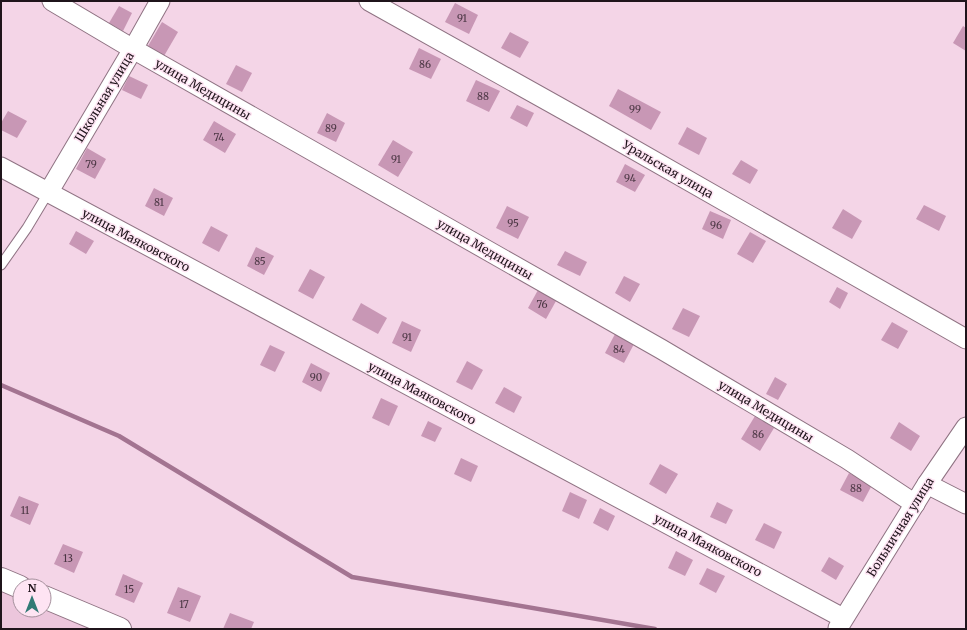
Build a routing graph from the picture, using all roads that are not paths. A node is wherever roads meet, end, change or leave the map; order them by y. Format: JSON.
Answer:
{"nodes":[{"id":1,"x":52,"y":1,"type":"edge"},
{"id":2,"x":160,"y":1,"type":"edge"},
{"id":3,"x":369,"y":1,"type":"edge"},
{"id":4,"x":133,"y":49,"type":"junction"},
{"id":5,"x":1,"y":167,"type":"edge"},
{"id":6,"x":48,"y":193,"type":"junction"},
{"id":7,"x":1,"y":265,"type":"edge"},
{"id":8,"x":966,"y":339,"type":"edge"},
{"id":9,"x":966,"y":427,"type":"edge"},
{"id":10,"x":927,"y":484,"type":"junction"},
{"id":11,"x":915,"y":504,"type":"junction"},
{"id":12,"x":966,"y":504,"type":"edge"},
{"id":13,"x":1,"y":579,"type":"edge"},
{"id":14,"x":12,"y":584,"type":"edge"},
{"id":15,"x":52,"y":600,"type":"edge"},
{"id":16,"x":840,"y":623,"type":"edge"},
{"id":17,"x":120,"y":629,"type":"edge"}],
"edges":[{"from":1,"to":4,"type":"street","name":"улица Медицины"},
{"from":2,"to":4,"type":"street","name":"Школьная улица"},
{"from":3,"to":8,"type":"street","name":"Уральская улица"},
{"from":4,"to":6,"type":"street","name":"Школьная улица"},
{"from":4,"to":11,"type":"street","name":"улица Медицины"},
{"from":5,"to":6,"type":"street","name":"улица Маяковского"},
{"from":6,"to":7,"type":"lane"},
{"from":6,"to":16,"type":"street","name":"улица Маяковского"},
{"from":9,"to":10,"type":"street","name":"Больничная улица"},
{"from":10,"to":11,"type":"street","name":"Больничная улица"},
{"from":10,"to":12,"type":"street"},
{"from":11,"to":16,"type":"street","name":"Больничная улица"},
{"from":13,"to":14,"type":"main road"},
{"from":15,"to":17,"type":"main road"}]}
